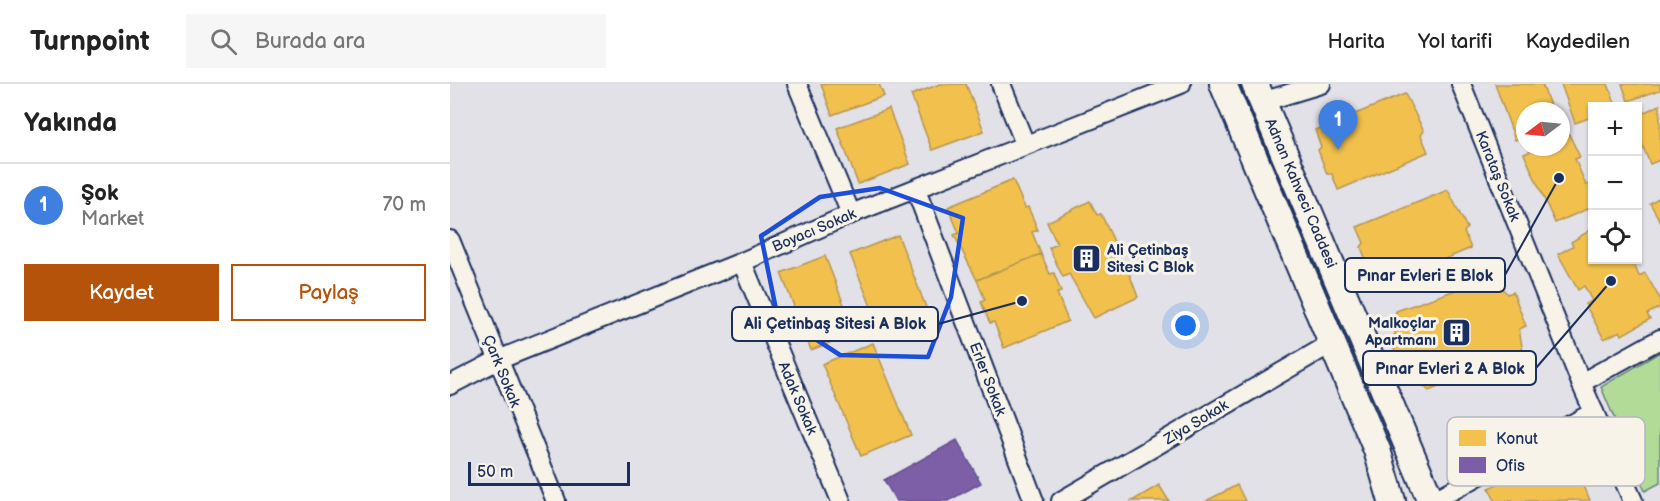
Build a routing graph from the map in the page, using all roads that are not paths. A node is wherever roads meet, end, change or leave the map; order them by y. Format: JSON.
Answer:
{"nodes":[{"id":1,"x":797,"y":84,"type":"edge"},
{"id":2,"x":1001,"y":84,"type":"edge"},
{"id":3,"x":1181,"y":84,"type":"edge"},
{"id":4,"x":1223,"y":84,"type":"edge"},
{"id":5,"x":1321,"y":84,"type":"edge"},
{"id":6,"x":1461,"y":84,"type":"edge"},
{"id":7,"x":1258,"y":93,"type":"edge"},
{"id":8,"x":1025,"y":144,"type":"junction"},
{"id":9,"x":916,"y":190,"type":"junction"},
{"id":10,"x":850,"y":214,"type":"junction"},
{"id":11,"x":450,"y":240,"type":"edge"},
{"id":12,"x":742,"y":262,"type":"junction"},
{"id":13,"x":1660,"y":339,"type":"edge"},
{"id":14,"x":1332,"y":343,"type":"junction"},
{"id":15,"x":498,"y":360,"type":"junction"},
{"id":16,"x":1581,"y":383,"type":"junction"},
{"id":17,"x":450,"y":385,"type":"edge"},
{"id":18,"x":1594,"y":412,"type":"junction"},
{"id":19,"x":1585,"y":417,"type":"edge"},
{"id":20,"x":1596,"y":417,"type":"edge"},
{"id":21,"x":1459,"y":486,"type":"edge"},
{"id":22,"x":1626,"y":486,"type":"edge"},
{"id":23,"x":556,"y":501,"type":"edge"},
{"id":24,"x":841,"y":501,"type":"edge"},
{"id":25,"x":1035,"y":501,"type":"edge"},
{"id":26,"x":1061,"y":501,"type":"edge"},
{"id":27,"x":1392,"y":501,"type":"edge"},
{"id":28,"x":1432,"y":501,"type":"edge"},
{"id":29,"x":1633,"y":501,"type":"edge"}],
"edges":[{"from":1,"to":10,"type":"street"},
{"from":2,"to":8,"type":"street"},
{"from":3,"to":8,"type":"street","name":"Boyacı Sokak"},
{"from":4,"to":14,"type":"main road","name":"Adnan Kahveci Caddesi"},
{"from":5,"to":7,"type":"street"},
{"from":6,"to":16,"type":"street","name":"Karataş Sokak"},
{"from":7,"to":28,"type":"main road","name":"Adnan Kahveci Caddesi"},
{"from":8,"to":9,"type":"street","name":"Boyacı Sokak"},
{"from":9,"to":10,"type":"street","name":"Boyacı Sokak"},
{"from":9,"to":25,"type":"street","name":"Erler Sokak"},
{"from":10,"to":12,"type":"street","name":"Boyacı Sokak"},
{"from":11,"to":15,"type":"street","name":"Çark Sokak"},
{"from":12,"to":15,"type":"street","name":"Boyacı Sokak"},
{"from":12,"to":24,"type":"street","name":"Adak Sokak"},
{"from":13,"to":16,"type":"street"},
{"from":14,"to":26,"type":"street","name":"Ziya Sokak"},
{"from":14,"to":27,"type":"main road","name":"Adnan Kahveci Caddesi"},
{"from":15,"to":17,"type":"street","name":"Boyacı Sokak"},
{"from":15,"to":23,"type":"street","name":"Çark Sokak"},
{"from":16,"to":18,"type":"street","name":"Karataş Sokak"},
{"from":18,"to":19,"type":"street"},
{"from":18,"to":20,"type":"street","name":"Karataş Sokak"},
{"from":21,"to":28,"type":"street"},
{"from":22,"to":29,"type":"street","name":"Karataş Sokak"}]}
